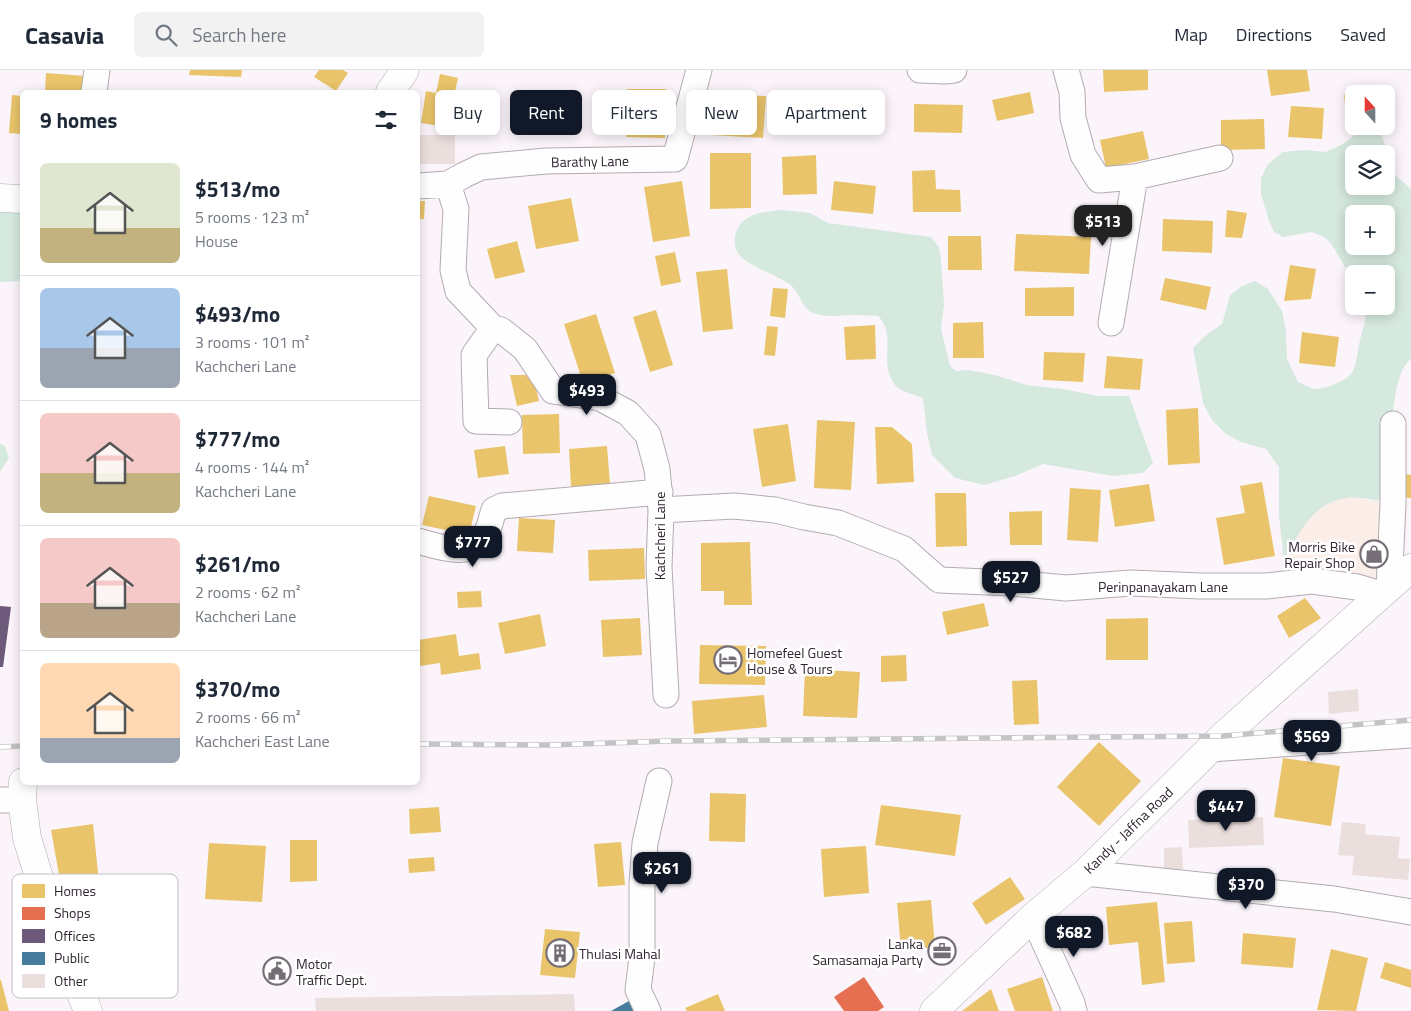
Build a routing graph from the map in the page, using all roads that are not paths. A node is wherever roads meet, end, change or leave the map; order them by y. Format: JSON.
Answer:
{"nodes":[{"id":1,"x":97,"y":70,"type":"edge"},
{"id":2,"x":405,"y":70,"type":"edge"},
{"id":3,"x":699,"y":70,"type":"edge"},
{"id":4,"x":920,"y":70,"type":"edge"},
{"id":5,"x":954,"y":70,"type":"edge"},
{"id":6,"x":1066,"y":70,"type":"edge"},
{"id":7,"x":94,"y":90,"type":"edge"},
{"id":8,"x":391,"y":90,"type":"edge"},
{"id":9,"x":1220,"y":158,"type":"dead end"},
{"id":10,"x":1136,"y":177,"type":"junction"},
{"id":11,"x":448,"y":184,"type":"junction"},
{"id":12,"x":420,"y":186,"type":"edge"},
{"id":13,"x":0,"y":198,"type":"edge"},
{"id":14,"x":20,"y":199,"type":"edge"},
{"id":15,"x":1111,"y":323,"type":"dead end"},
{"id":16,"x":493,"y":328,"type":"junction"},
{"id":17,"x":509,"y":422,"type":"dead end"},
{"id":18,"x":1393,"y":424,"type":"dead end"},
{"id":19,"x":661,"y":501,"type":"junction"},
{"id":20,"x":420,"y":541,"type":"edge"},
{"id":21,"x":1411,"y":568,"type":"edge"},
{"id":22,"x":1385,"y":591,"type":"junction"},
{"id":23,"x":666,"y":695,"type":"dead end"},
{"id":24,"x":1411,"y":735,"type":"edge"},
{"id":25,"x":1210,"y":749,"type":"junction"},
{"id":26,"x":659,"y":781,"type":"dead end"},
{"id":27,"x":15,"y":794,"type":"edge"},
{"id":28,"x":1085,"y":872,"type":"junction"},
{"id":29,"x":37,"y":874,"type":"edge"},
{"id":30,"x":1411,"y":912,"type":"edge"},
{"id":31,"x":1033,"y":917,"type":"junction"},
{"id":32,"x":83,"y":998,"type":"edge"},
{"id":33,"x":88,"y":1011,"type":"edge"},
{"id":34,"x":648,"y":1011,"type":"edge"},
{"id":35,"x":934,"y":1011,"type":"edge"},
{"id":36,"x":1074,"y":1011,"type":"edge"}],
"edges":[{"from":1,"to":7,"type":"street"},
{"from":2,"to":8,"type":"main road"},
{"from":3,"to":11,"type":"street","name":"Barathy Lane"},
{"from":4,"to":5,"type":"street"},
{"from":6,"to":10,"type":"street"},
{"from":9,"to":10,"type":"street"},
{"from":10,"to":15,"type":"street"},
{"from":11,"to":12,"type":"street","name":"Barathy Lane"},
{"from":11,"to":16,"type":"street","name":"Kachcheri Lane"},
{"from":13,"to":14,"type":"main road"},
{"from":16,"to":17,"type":"street"},
{"from":16,"to":19,"type":"street","name":"Kachcheri Lane"},
{"from":18,"to":22,"type":"street"},
{"from":19,"to":20,"type":"street","name":"Perinpanayakam Lane"},
{"from":19,"to":22,"type":"street","name":"Perinpanayakam Lane"},
{"from":19,"to":23,"type":"street","name":"Kachcheri Lane"},
{"from":21,"to":22,"type":"main road","name":"Kandy - Jaffna Road"},
{"from":22,"to":25,"type":"main road","name":"Kandy - Jaffna Road"},
{"from":24,"to":25,"type":"street"},
{"from":25,"to":28,"type":"main road","name":"Kandy - Jaffna Road"},
{"from":26,"to":34,"type":"street"},
{"from":27,"to":29,"type":"main road"},
{"from":28,"to":30,"type":"street"},
{"from":28,"to":31,"type":"main road","name":"Kandy - Jaffna Road"},
{"from":31,"to":35,"type":"main road","name":"Kandy - Jaffna Road"},
{"from":31,"to":36,"type":"street"},
{"from":32,"to":33,"type":"main road"}]}
